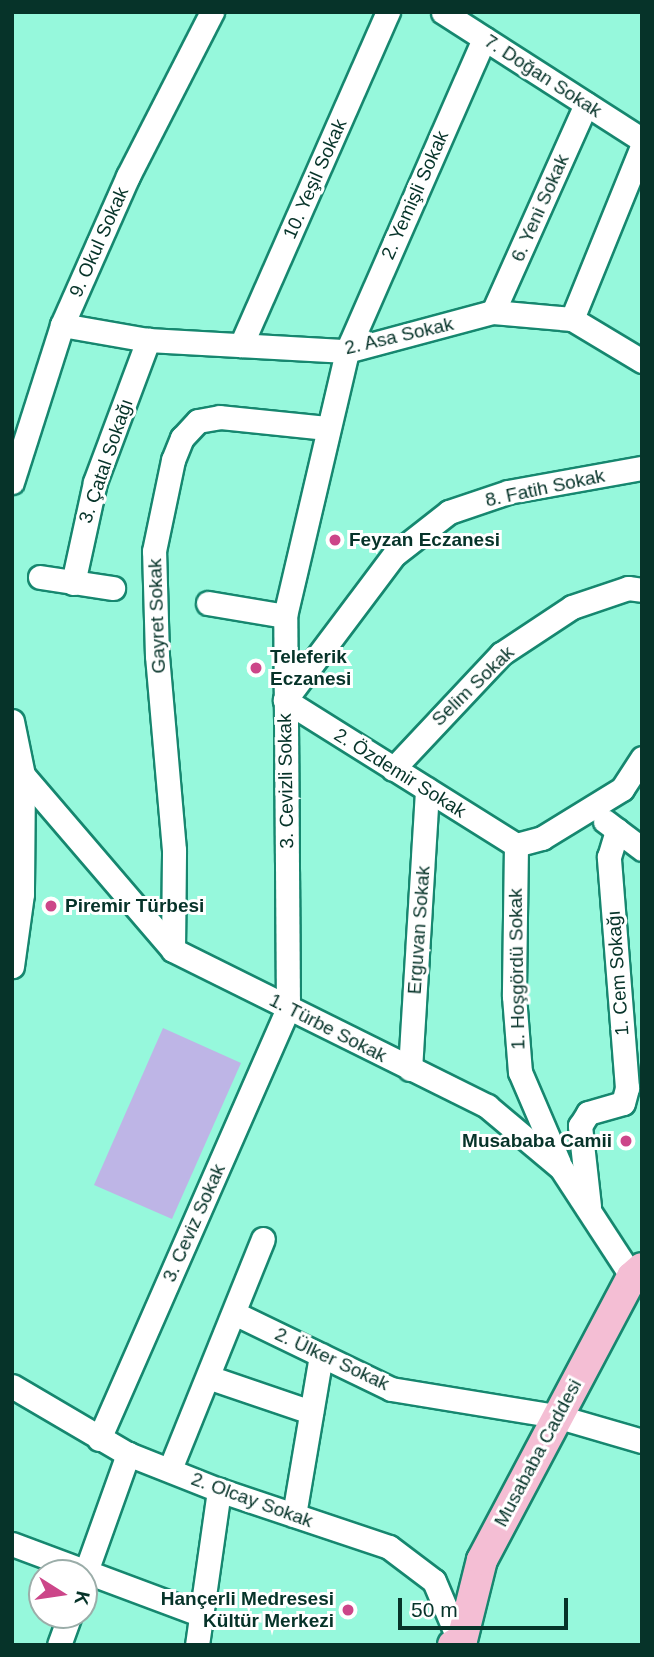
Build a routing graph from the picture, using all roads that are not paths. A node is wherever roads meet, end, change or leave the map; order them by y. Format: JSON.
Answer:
{"nodes":[{"id":1,"x":212,"y":12,"type":"edge"},
{"id":2,"x":388,"y":12,"type":"edge"},
{"id":3,"x":443,"y":12,"type":"edge"},
{"id":4,"x":484,"y":39,"type":"junction"},
{"id":5,"x":586,"y":104,"type":"junction"},
{"id":6,"x":642,"y":140,"type":"edge"},
{"id":7,"x":642,"y":147,"type":"edge"},
{"id":8,"x":493,"y":312,"type":"junction"},
{"id":9,"x":572,"y":319,"type":"junction"},
{"id":10,"x":62,"y":325,"type":"junction"},
{"id":11,"x":148,"y":340,"type":"junction"},
{"id":12,"x":241,"y":345,"type":"junction"},
{"id":13,"x":347,"y":351,"type":"junction"},
{"id":14,"x":642,"y":361,"type":"edge"},
{"id":15,"x":327,"y":428,"type":"junction"},
{"id":16,"x":642,"y":468,"type":"edge"},
{"id":17,"x":12,"y":482,"type":"edge"},
{"id":18,"x":40,"y":577,"type":"dead end"},
{"id":19,"x":74,"y":583,"type":"junction"},
{"id":20,"x":113,"y":588,"type":"dead end"},
{"id":21,"x":642,"y":590,"type":"edge"},
{"id":22,"x":208,"y":603,"type":"dead end"},
{"id":23,"x":285,"y":616,"type":"junction"},
{"id":24,"x":285,"y":700,"type":"junction"},
{"id":25,"x":12,"y":721,"type":"edge"},
{"id":26,"x":642,"y":758,"type":"edge"},
{"id":27,"x":393,"y":769,"type":"junction"},
{"id":28,"x":18,"y":773,"type":"edge"},
{"id":29,"x":427,"y":790,"type":"junction"},
{"id":30,"x":590,"y":809,"type":"junction"},
{"id":31,"x":617,"y":830,"type":"junction"},
{"id":32,"x":516,"y":845,"type":"junction"},
{"id":33,"x":642,"y":849,"type":"edge"},
{"id":34,"x":173,"y":950,"type":"junction"},
{"id":35,"x":12,"y":966,"type":"edge"},
{"id":36,"x":288,"y":1007,"type":"junction"},
{"id":37,"x":410,"y":1069,"type":"junction"},
{"id":38,"x":561,"y":1168,"type":"junction"},
{"id":39,"x":590,"y":1212,"type":"junction"},
{"id":40,"x":263,"y":1239,"type":"dead end"},
{"id":41,"x":637,"y":1273,"type":"edge"},
{"id":42,"x":234,"y":1313,"type":"junction"},
{"id":43,"x":321,"y":1354,"type":"junction"},
{"id":44,"x":208,"y":1377,"type":"junction"},
{"id":45,"x":12,"y":1386,"type":"edge"},
{"id":46,"x":311,"y":1412,"type":"junction"},
{"id":47,"x":556,"y":1416,"type":"junction"},
{"id":48,"x":99,"y":1439,"type":"junction"},
{"id":49,"x":642,"y":1441,"type":"edge"},
{"id":50,"x":128,"y":1454,"type":"junction"},
{"id":51,"x":170,"y":1469,"type":"junction"},
{"id":52,"x":219,"y":1490,"type":"junction"},
{"id":53,"x":294,"y":1515,"type":"junction"},
{"id":54,"x":12,"y":1544,"type":"edge"},
{"id":55,"x":47,"y":1559,"type":"edge"},
{"id":56,"x":91,"y":1559,"type":"edge"},
{"id":57,"x":98,"y":1579,"type":"edge"},
{"id":58,"x":199,"y":1614,"type":"junction"},
{"id":59,"x":464,"y":1644,"type":"edge"},
{"id":60,"x":197,"y":1645,"type":"edge"}],
"edges":[{"from":1,"to":10,"type":"street","name":"9. Okul Sokak"},
{"from":2,"to":12,"type":"street","name":"10. Yeşil Sokak"},
{"from":3,"to":4,"type":"street","name":"7. Doğan Sokak"},
{"from":4,"to":5,"type":"street","name":"7. Doğan Sokak"},
{"from":4,"to":13,"type":"street","name":"2. Yemişli Sokak"},
{"from":5,"to":6,"type":"street","name":"7. Doğan Sokak"},
{"from":5,"to":8,"type":"street","name":"6. Yeni Sokak"},
{"from":7,"to":9,"type":"street"},
{"from":8,"to":9,"type":"street","name":"2. Asa Sokak"},
{"from":8,"to":13,"type":"street","name":"2. Asa Sokak"},
{"from":9,"to":14,"type":"street","name":"2. Asa Sokak"},
{"from":10,"to":11,"type":"street","name":"2. Asa Sokak"},
{"from":10,"to":17,"type":"street","name":"9. Okul Sokak"},
{"from":11,"to":12,"type":"street","name":"2. Asa Sokak"},
{"from":11,"to":19,"type":"street","name":"3. Çatal Sokağı"},
{"from":12,"to":13,"type":"street","name":"2. Asa Sokak"},
{"from":13,"to":15,"type":"street","name":"3. Cevizli Sokak"},
{"from":15,"to":23,"type":"street","name":"3. Cevizli Sokak"},
{"from":15,"to":34,"type":"street","name":"Gayret Sokak"},
{"from":16,"to":24,"type":"street","name":"8. Fatih Sokak"},
{"from":18,"to":19,"type":"street"},
{"from":19,"to":20,"type":"street"},
{"from":21,"to":27,"type":"street","name":"Selim Sokak"},
{"from":22,"to":23,"type":"street"},
{"from":23,"to":24,"type":"street","name":"3. Cevizli Sokak"},
{"from":24,"to":27,"type":"street","name":"2. Özdemir Sokak"},
{"from":24,"to":36,"type":"street","name":"3. Cevizli Sokak"},
{"from":25,"to":28,"type":"street"},
{"from":26,"to":30,"type":"street"},
{"from":27,"to":29,"type":"street","name":"2. Özdemir Sokak"},
{"from":28,"to":34,"type":"street","name":"1. Türbe Sokak"},
{"from":28,"to":35,"type":"street"},
{"from":29,"to":32,"type":"street","name":"2. Özdemir Sokak"},
{"from":29,"to":37,"type":"street","name":"Erguvan Sokak"},
{"from":30,"to":31,"type":"street"},
{"from":30,"to":32,"type":"street"},
{"from":31,"to":33,"type":"street"},
{"from":31,"to":39,"type":"street","name":"1. Cem Sokağı"},
{"from":32,"to":38,"type":"street","name":"1. Hoşgördü Sokak"},
{"from":34,"to":36,"type":"street","name":"1. Türbe Sokak"},
{"from":36,"to":37,"type":"street","name":"1. Türbe Sokak"},
{"from":36,"to":48,"type":"street","name":"3. Ceviz Sokak"},
{"from":37,"to":38,"type":"street","name":"1. Türbe Sokak"},
{"from":38,"to":39,"type":"street","name":"1. Türbe Sokak"},
{"from":39,"to":41,"type":"street","name":"1. Türbe Sokak"},
{"from":40,"to":42,"type":"street"},
{"from":41,"to":47,"type":"main road","name":"Musababa Caddesi"},
{"from":42,"to":43,"type":"street","name":"2. Ülker Sokak"},
{"from":42,"to":44,"type":"street"},
{"from":43,"to":46,"type":"street"},
{"from":43,"to":47,"type":"street","name":"2. Ülker Sokak"},
{"from":44,"to":46,"type":"street"},
{"from":44,"to":51,"type":"street"},
{"from":45,"to":48,"type":"street","name":"2. Olcay Sokak"},
{"from":46,"to":53,"type":"street"},
{"from":47,"to":49,"type":"street","name":"2. Ülker Sokak"},
{"from":47,"to":59,"type":"main road","name":"Musababa Caddesi"},
{"from":48,"to":50,"type":"street","name":"2. Olcay Sokak"},
{"from":50,"to":51,"type":"street","name":"2. Olcay Sokak"},
{"from":50,"to":56,"type":"street"},
{"from":51,"to":52,"type":"street","name":"2. Olcay Sokak"},
{"from":52,"to":53,"type":"street","name":"2. Olcay Sokak"},
{"from":52,"to":58,"type":"street"},
{"from":53,"to":59,"type":"street","name":"2. Olcay Sokak"},
{"from":54,"to":55,"type":"street"},
{"from":57,"to":58,"type":"street"},
{"from":58,"to":60,"type":"street"}]}
